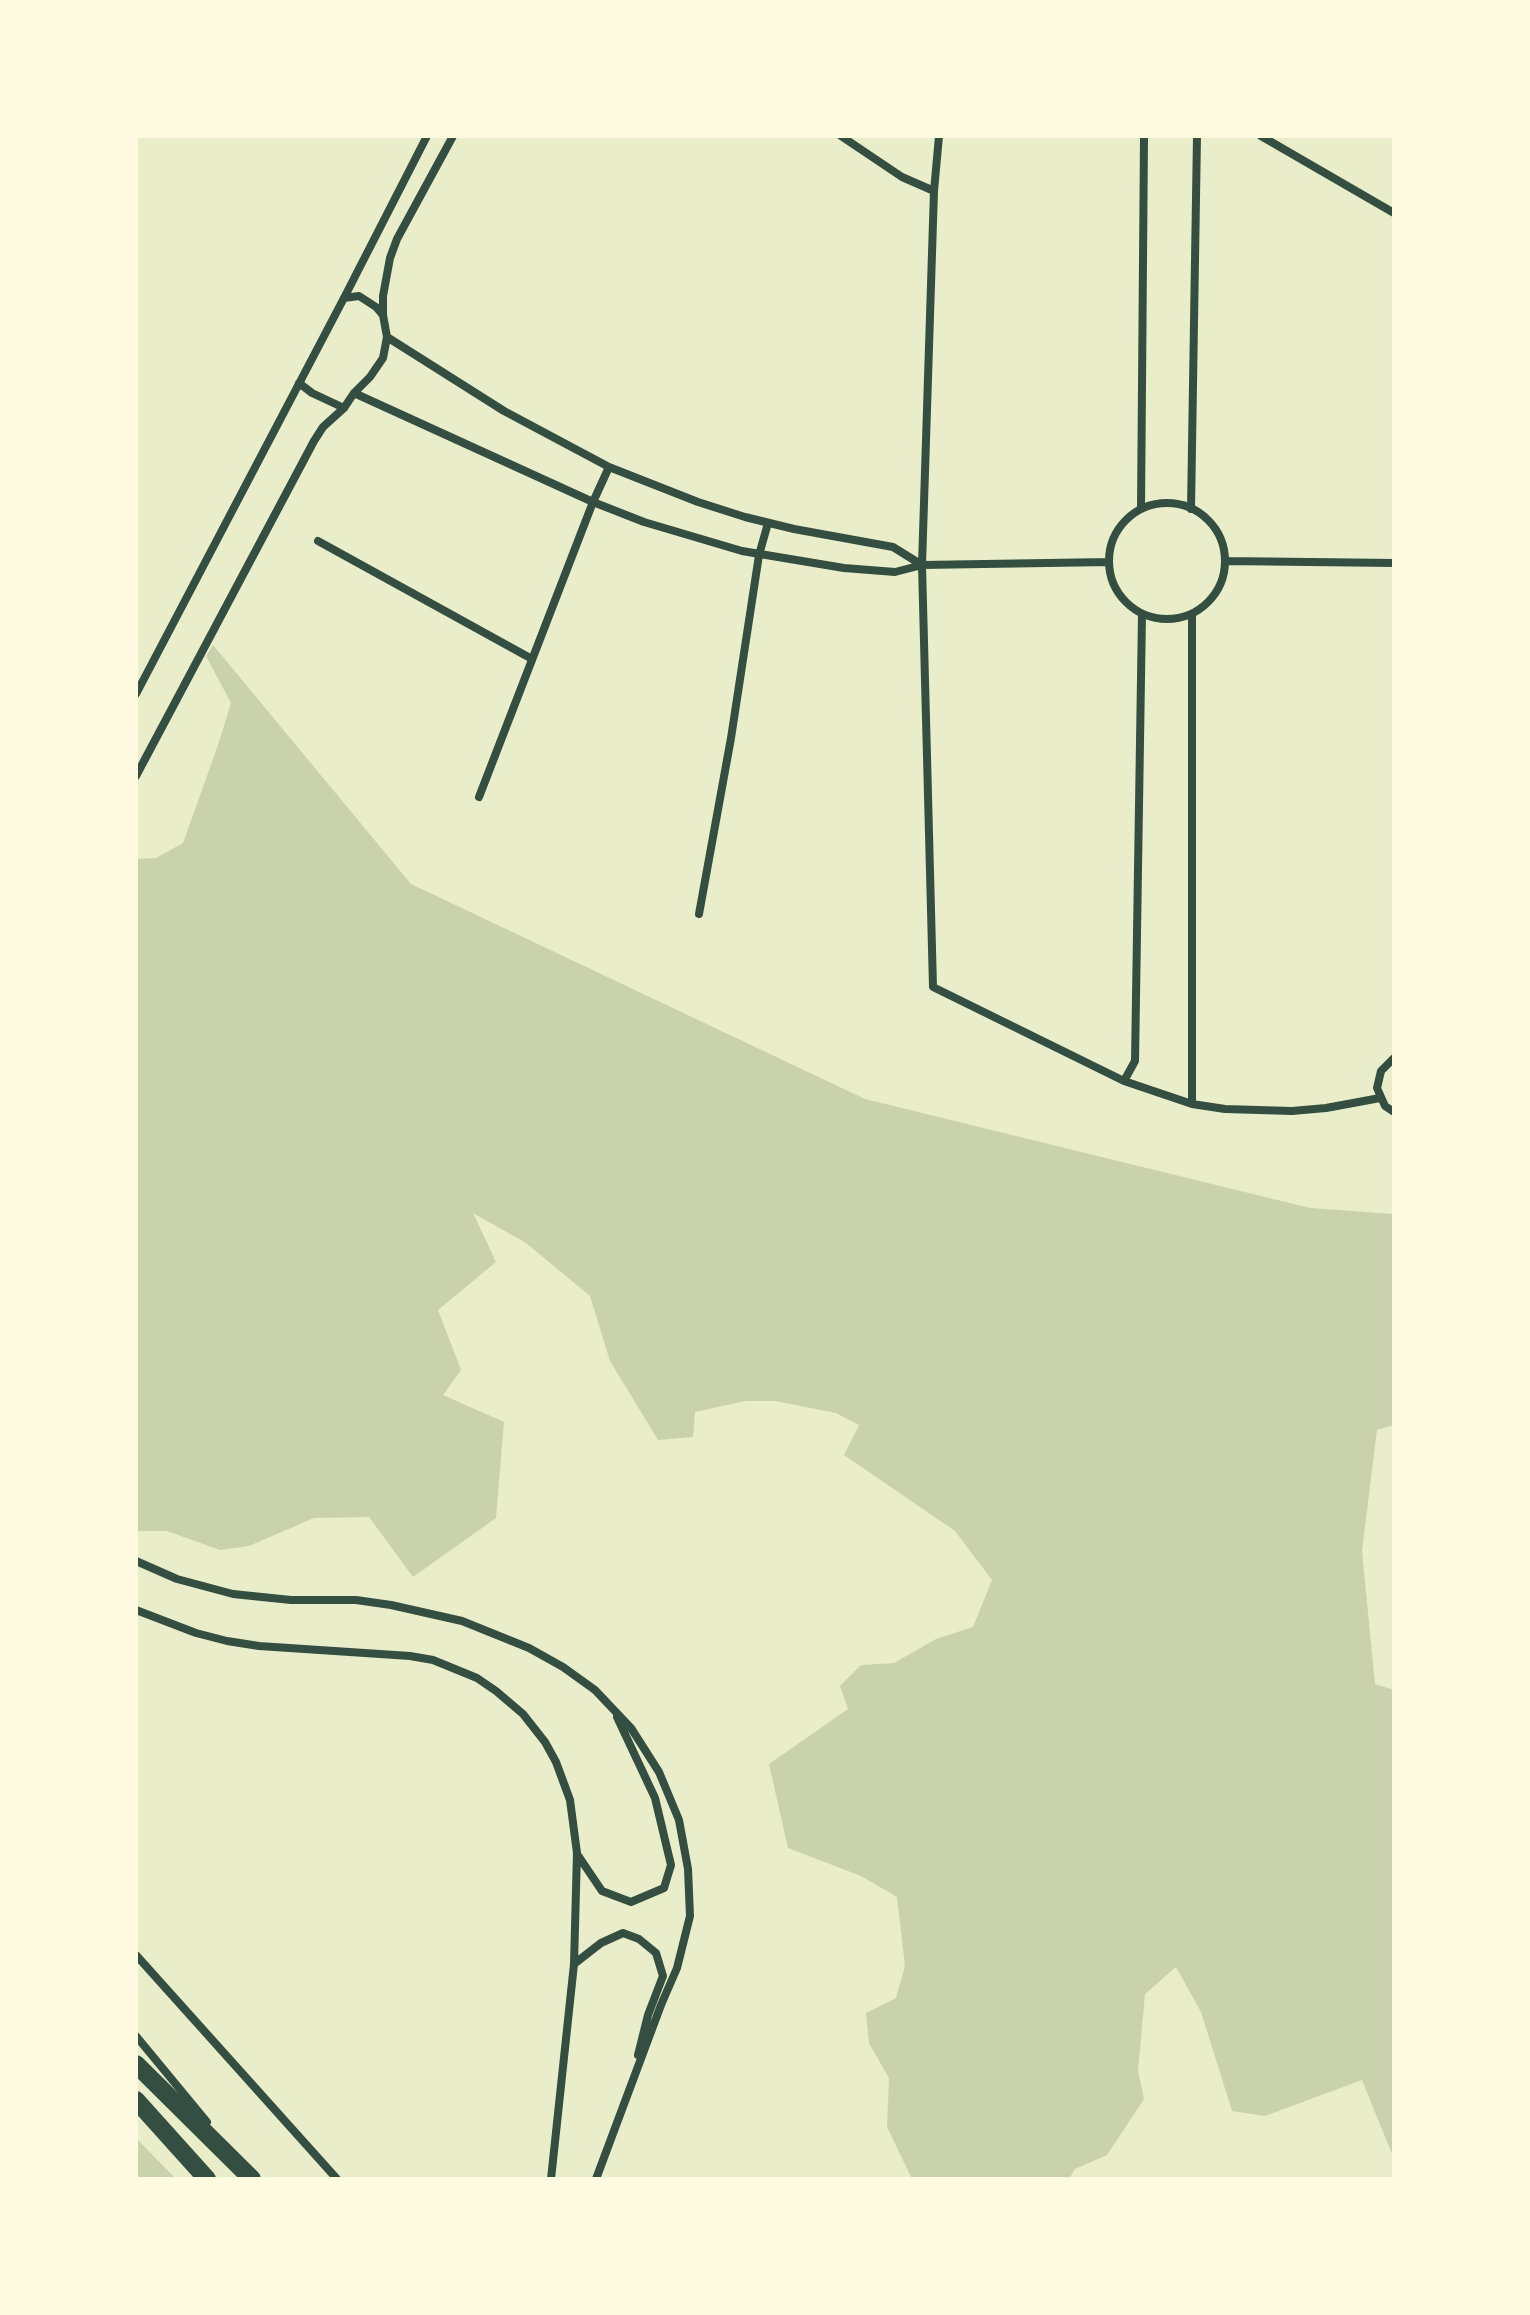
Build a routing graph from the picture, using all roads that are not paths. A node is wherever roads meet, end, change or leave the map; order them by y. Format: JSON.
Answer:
{"nodes":[{"id":1,"x":427,"y":136,"type":"edge"},
{"id":2,"x":453,"y":136,"type":"edge"},
{"id":3,"x":841,"y":136,"type":"edge"},
{"id":4,"x":939,"y":136,"type":"edge"},
{"id":5,"x":1144,"y":136,"type":"edge"},
{"id":6,"x":1197,"y":136,"type":"edge"},
{"id":7,"x":1261,"y":136,"type":"edge"},
{"id":8,"x":934,"y":191,"type":"junction"},
{"id":9,"x":1394,"y":213,"type":"edge"},
{"id":10,"x":344,"y":298,"type":"junction"},
{"id":11,"x":383,"y":315,"type":"junction"},
{"id":12,"x":387,"y":337,"type":"junction"},
{"id":13,"x":299,"y":383,"type":"junction"},
{"id":14,"x":354,"y":393,"type":"junction"},
{"id":15,"x":344,"y":408,"type":"junction"},
{"id":16,"x":609,"y":467,"type":"junction"},
{"id":17,"x":593,"y":502,"type":"junction"},
{"id":18,"x":1141,"y":509,"type":"junction"},
{"id":19,"x":1191,"y":509,"type":"junction"},
{"id":20,"x":768,"y":523,"type":"junction"},
{"id":21,"x":318,"y":541,"type":"dead end"},
{"id":22,"x":759,"y":555,"type":"junction"},
{"id":23,"x":1225,"y":561,"type":"junction"},
{"id":24,"x":1109,"y":562,"type":"junction"},
{"id":25,"x":1394,"y":563,"type":"edge"},
{"id":26,"x":922,"y":565,"type":"junction"},
{"id":27,"x":1142,"y":614,"type":"junction"},
{"id":28,"x":1192,"y":614,"type":"junction"},
{"id":29,"x":532,"y":659,"type":"junction"},
{"id":30,"x":136,"y":694,"type":"edge"},
{"id":31,"x":136,"y":776,"type":"edge"},
{"id":32,"x":479,"y":797,"type":"dead end"},
{"id":33,"x":699,"y":914,"type":"dead end"},
{"id":34,"x":1394,"y":1058,"type":"edge"},
{"id":35,"x":1124,"y":1081,"type":"junction"},
{"id":36,"x":1380,"y":1098,"type":"junction"},
{"id":37,"x":1192,"y":1104,"type":"junction"},
{"id":38,"x":1394,"y":1112,"type":"edge"},
{"id":39,"x":136,"y":1561,"type":"edge"},
{"id":40,"x":136,"y":1610,"type":"edge"},
{"id":41,"x":614,"y":1708,"type":"junction"},
{"id":42,"x":577,"y":1853,"type":"junction"},
{"id":43,"x":136,"y":1955,"type":"edge"},
{"id":44,"x":574,"y":1964,"type":"junction"},
{"id":45,"x":136,"y":2036,"type":"edge"},
{"id":46,"x":136,"y":2064,"type":"edge"},
{"id":47,"x":628,"y":2094,"type":"junction"},
{"id":48,"x":136,"y":2100,"type":"edge"},
{"id":49,"x":207,"y":2179,"type":"edge"},
{"id":50,"x":252,"y":2179,"type":"edge"},
{"id":51,"x":337,"y":2179,"type":"edge"},
{"id":52,"x":551,"y":2179,"type":"edge"},
{"id":53,"x":596,"y":2179,"type":"edge"}],
"edges":[{"from":1,"to":10,"type":"street"},
{"from":2,"to":11,"type":"street"},
{"from":3,"to":8,"type":"street"},
{"from":4,"to":8,"type":"street"},
{"from":5,"to":18,"type":"street"},
{"from":6,"to":19,"type":"street"},
{"from":7,"to":9,"type":"street"},
{"from":8,"to":26,"type":"street"},
{"from":10,"to":11,"type":"street"},
{"from":10,"to":13,"type":"street"},
{"from":11,"to":12,"type":"street"},
{"from":12,"to":14,"type":"street"},
{"from":12,"to":16,"type":"street"},
{"from":13,"to":15,"type":"street"},
{"from":13,"to":30,"type":"street"},
{"from":14,"to":15,"type":"street"},
{"from":14,"to":17,"type":"street"},
{"from":15,"to":31,"type":"street"},
{"from":16,"to":17,"type":"street"},
{"from":16,"to":20,"type":"street"},
{"from":17,"to":22,"type":"street"},
{"from":17,"to":29,"type":"street"},
{"from":18,"to":19,"type":"street"},
{"from":18,"to":24,"type":"street"},
{"from":19,"to":23,"type":"street"},
{"from":20,"to":22,"type":"street"},
{"from":20,"to":26,"type":"street"},
{"from":21,"to":29,"type":"street"},
{"from":22,"to":26,"type":"street"},
{"from":22,"to":33,"type":"street"},
{"from":23,"to":25,"type":"street"},
{"from":23,"to":28,"type":"street"},
{"from":24,"to":26,"type":"street"},
{"from":24,"to":27,"type":"street"},
{"from":26,"to":35,"type":"street"},
{"from":27,"to":28,"type":"street"},
{"from":27,"to":35,"type":"street"},
{"from":28,"to":37,"type":"street"},
{"from":29,"to":32,"type":"street"},
{"from":34,"to":36,"type":"street"},
{"from":35,"to":37,"type":"street"},
{"from":36,"to":37,"type":"street"},
{"from":36,"to":38,"type":"street"},
{"from":39,"to":41,"type":"street"},
{"from":40,"to":42,"type":"street"},
{"from":41,"to":42,"type":"street"},
{"from":41,"to":47,"type":"street"},
{"from":42,"to":44,"type":"street"},
{"from":43,"to":51,"type":"street"},
{"from":44,"to":47,"type":"street"},
{"from":44,"to":52,"type":"street"},
{"from":45,"to":50,"type":"street"},
{"from":46,"to":50,"type":"main road"},
{"from":47,"to":53,"type":"street"},
{"from":48,"to":49,"type":"main road"}]}
